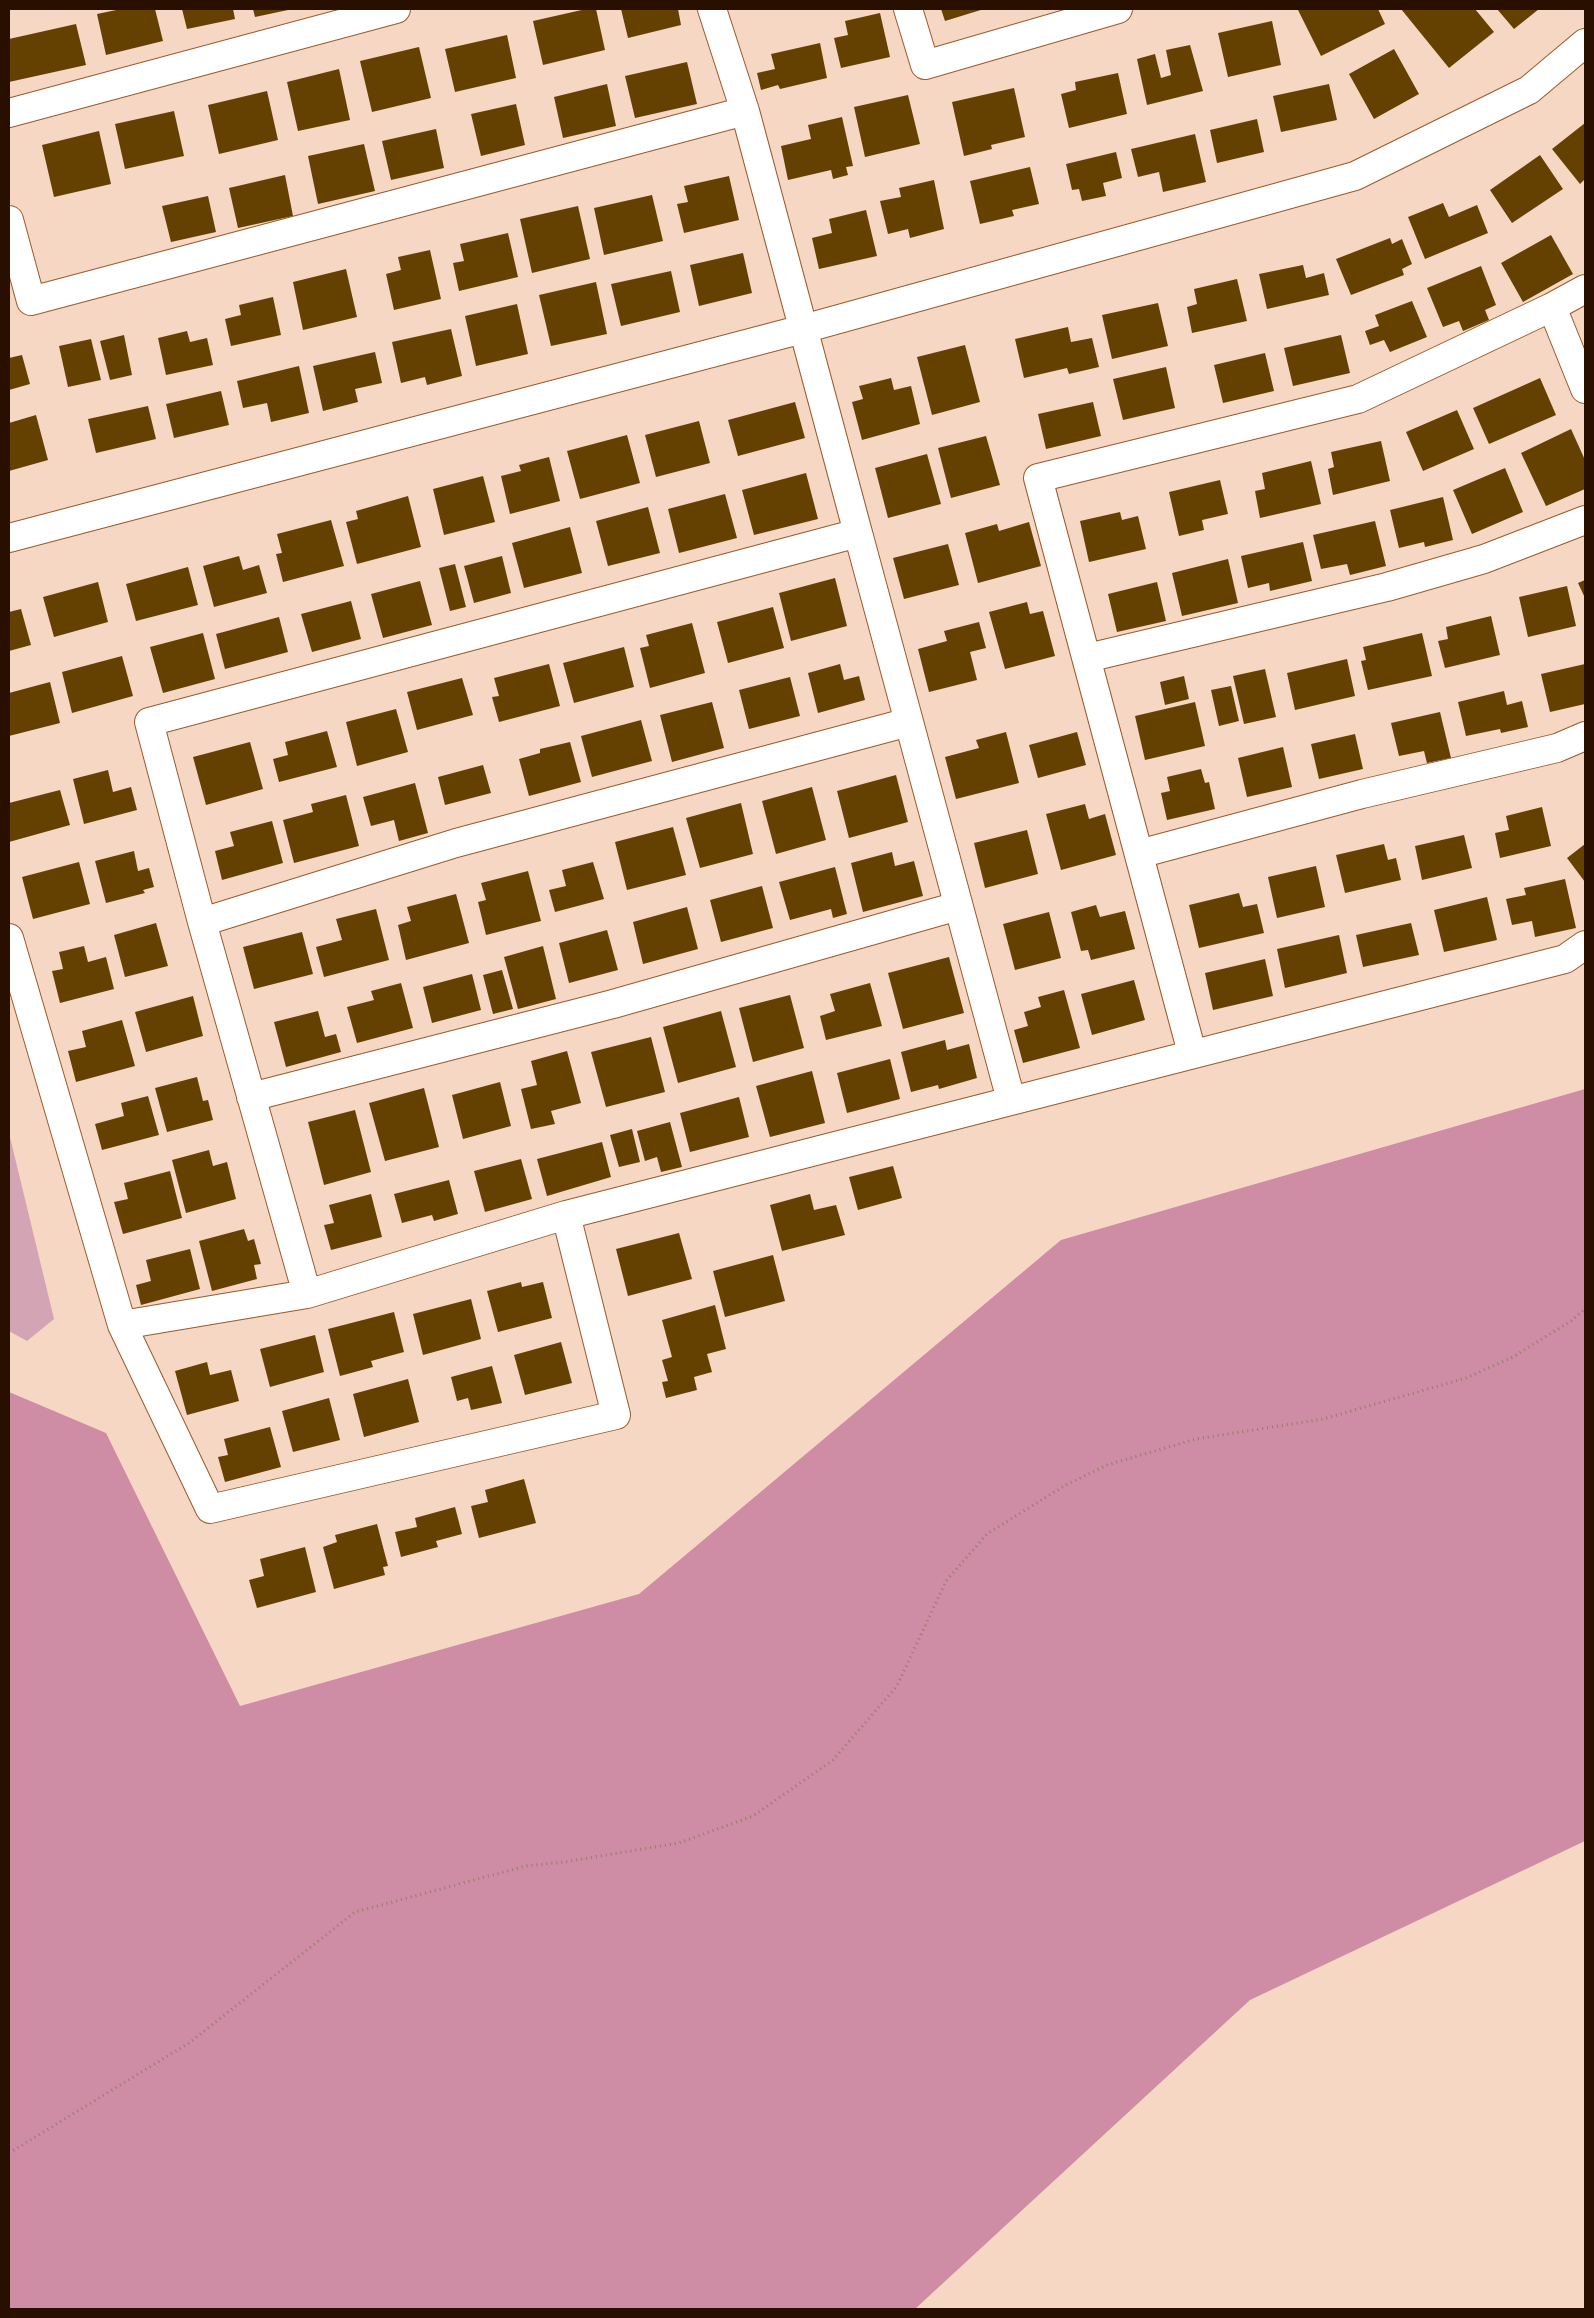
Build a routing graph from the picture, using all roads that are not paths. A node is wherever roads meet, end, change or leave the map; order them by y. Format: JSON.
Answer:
{"nodes":[{"id":1,"x":396,"y":9,"type":"edge"},
{"id":2,"x":712,"y":9,"type":"edge"},
{"id":3,"x":908,"y":9,"type":"edge"},
{"id":4,"x":1118,"y":9,"type":"edge"},
{"id":5,"x":1585,"y":43,"type":"edge"},
{"id":6,"x":744,"y":111,"type":"junction"},
{"id":7,"x":9,"y":113,"type":"edge"},
{"id":8,"x":9,"y":220,"type":"edge"},
{"id":9,"x":1585,"y":289,"type":"edge"},
{"id":10,"x":1552,"y":307,"type":"junction"},
{"id":11,"x":803,"y":329,"type":"junction"},
{"id":12,"x":1585,"y":390,"type":"edge"},
{"id":13,"x":1585,"y":520,"type":"edge"},
{"id":14,"x":858,"y":534,"type":"junction"},
{"id":15,"x":9,"y":538,"type":"edge"},
{"id":16,"x":1086,"y":658,"type":"junction"},
{"id":17,"x":909,"y":722,"type":"junction"},
{"id":18,"x":1585,"y":736,"type":"edge"},
{"id":19,"x":1139,"y":854,"type":"junction"},
{"id":20,"x":958,"y":906,"type":"junction"},
{"id":21,"x":202,"y":922,"type":"junction"},
{"id":22,"x":9,"y":938,"type":"edge"},
{"id":23,"x":1585,"y":944,"type":"edge"},
{"id":24,"x":14,"y":973,"type":"edge"},
{"id":25,"x":1192,"y":1053,"type":"junction"},
{"id":26,"x":251,"y":1097,"type":"junction"},
{"id":27,"x":1011,"y":1100,"type":"junction"},
{"id":28,"x":566,"y":1215,"type":"junction"},
{"id":29,"x":307,"y":1294,"type":"junction"},
{"id":30,"x":122,"y":1325,"type":"junction"}],
"edges":[{"from":1,"to":7,"type":"street"},
{"from":2,"to":6,"type":"street"},
{"from":3,"to":4,"type":"street"},
{"from":5,"to":11,"type":"street"},
{"from":6,"to":8,"type":"street"},
{"from":6,"to":11,"type":"street"},
{"from":9,"to":10,"type":"street"},
{"from":10,"to":12,"type":"street"},
{"from":10,"to":16,"type":"street"},
{"from":11,"to":14,"type":"street"},
{"from":11,"to":15,"type":"street"},
{"from":13,"to":16,"type":"street"},
{"from":14,"to":17,"type":"street"},
{"from":14,"to":21,"type":"street"},
{"from":16,"to":19,"type":"street"},
{"from":17,"to":20,"type":"street"},
{"from":17,"to":21,"type":"street"},
{"from":18,"to":19,"type":"street"},
{"from":19,"to":25,"type":"street"},
{"from":20,"to":26,"type":"street"},
{"from":20,"to":27,"type":"street"},
{"from":21,"to":26,"type":"street"},
{"from":22,"to":24,"type":"street"},
{"from":23,"to":25,"type":"street"},
{"from":24,"to":30,"type":"street"},
{"from":25,"to":27,"type":"street"},
{"from":26,"to":29,"type":"street"},
{"from":27,"to":28,"type":"street"},
{"from":28,"to":29,"type":"street"},
{"from":28,"to":30,"type":"street"},
{"from":29,"to":30,"type":"street"}]}
